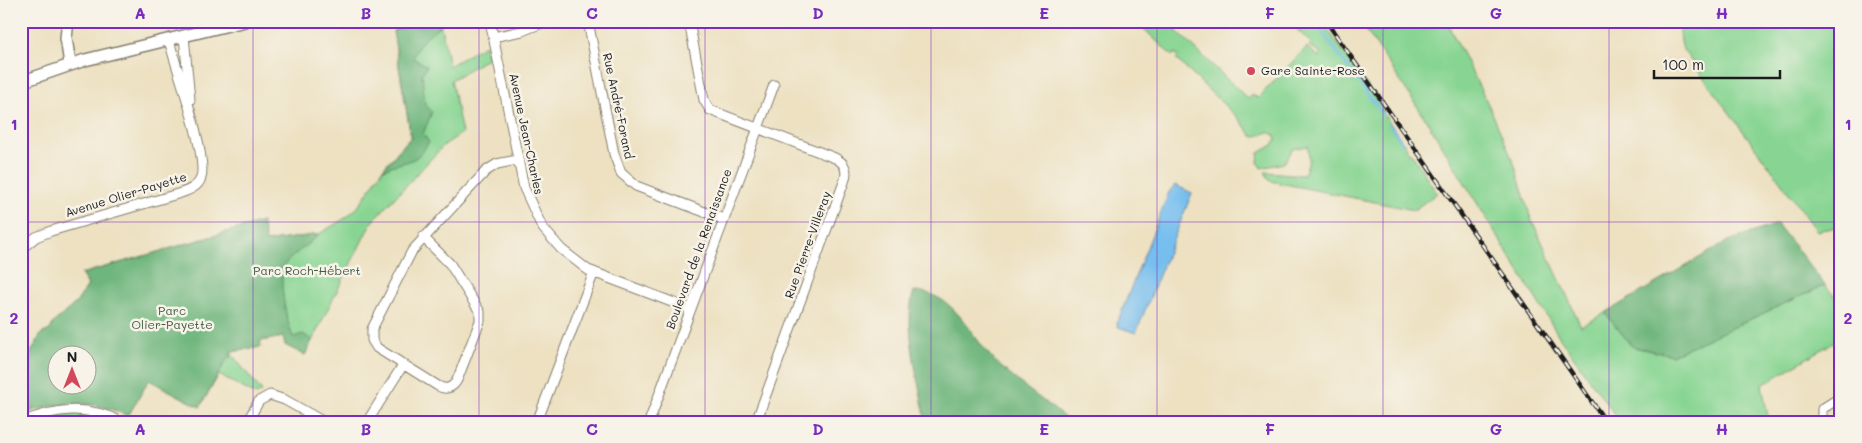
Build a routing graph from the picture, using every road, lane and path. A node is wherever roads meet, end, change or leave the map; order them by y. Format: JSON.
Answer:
{"nodes":[{"id":1,"x":68,"y":21,"type":"edge"},
{"id":2,"x":245,"y":21,"type":"edge"},
{"id":3,"x":490,"y":21,"type":"edge"},
{"id":4,"x":547,"y":21,"type":"edge"},
{"id":5,"x":588,"y":21,"type":"edge"},
{"id":6,"x":689,"y":21,"type":"edge"},
{"id":7,"x":184,"y":36,"type":"junction"},
{"id":8,"x":493,"y":37,"type":"junction"},
{"id":9,"x":169,"y":40,"type":"junction"},
{"id":10,"x":70,"y":64,"type":"junction"},
{"id":11,"x":21,"y":82,"type":"edge"},
{"id":12,"x":774,"y":85,"type":"dead end"},
{"id":13,"x":191,"y":111,"type":"junction"},
{"id":14,"x":757,"y":128,"type":"junction"},
{"id":15,"x":517,"y":160,"type":"junction"},
{"id":16,"x":723,"y":219,"type":"junction"},
{"id":17,"x":423,"y":237,"type":"junction"},
{"id":18,"x":21,"y":249,"type":"edge"},
{"id":19,"x":594,"y":272,"type":"junction"},
{"id":20,"x":690,"y":308,"type":"junction"},
{"id":21,"x":403,"y":364,"type":"junction"},
{"id":22,"x":1841,"y":397,"type":"edge"},
{"id":23,"x":106,"y":416,"type":"junction"},
{"id":24,"x":22,"y":422,"type":"edge"},
{"id":25,"x":80,"y":422,"type":"edge"},
{"id":26,"x":121,"y":422,"type":"edge"},
{"id":27,"x":247,"y":422,"type":"edge"},
{"id":28,"x":324,"y":422,"type":"edge"},
{"id":29,"x":367,"y":422,"type":"edge"},
{"id":30,"x":537,"y":422,"type":"edge"},
{"id":31,"x":649,"y":422,"type":"edge"},
{"id":32,"x":756,"y":422,"type":"edge"},
{"id":33,"x":1822,"y":422,"type":"edge"}],
"edges":[{"from":1,"to":10,"type":"street"},
{"from":2,"to":7,"type":"street"},
{"from":3,"to":8,"type":"street","name":"Avenue Jean-Charles"},
{"from":4,"to":8,"type":"street"},
{"from":5,"to":16,"type":"street","name":"Rue André-Forand"},
{"from":6,"to":14,"type":"street","name":"Rue Pierre-Villeray"},
{"from":7,"to":9,"type":"street"},
{"from":7,"to":13,"type":"street","name":"Avenue Olier-Payette"},
{"from":8,"to":15,"type":"street","name":"Avenue Jean-Charles"},
{"from":9,"to":10,"type":"street"},
{"from":9,"to":13,"type":"street","name":"Avenue Olier-Payette"},
{"from":10,"to":11,"type":"street"},
{"from":12,"to":14,"type":"street","name":"Boulevard de la Renaissance"},
{"from":13,"to":18,"type":"street","name":"Avenue Olier-Payette"},
{"from":14,"to":16,"type":"street","name":"Boulevard de la Renaissance"},
{"from":14,"to":32,"type":"street","name":"Rue Pierre-Villeray"},
{"from":15,"to":17,"type":"street"},
{"from":15,"to":19,"type":"street","name":"Avenue Jean-Charles"},
{"from":16,"to":20,"type":"street","name":"Boulevard de la Renaissance"},
{"from":17,"to":21,"type":"street"},
{"from":17,"to":21,"type":"street"},
{"from":19,"to":20,"type":"street","name":"Avenue Jean-Charles"},
{"from":19,"to":30,"type":"street"},
{"from":20,"to":31,"type":"street","name":"Boulevard de la Renaissance"},
{"from":21,"to":29,"type":"street"},
{"from":22,"to":33,"type":"street"},
{"from":23,"to":24,"type":"street"},
{"from":23,"to":25,"type":"street"},
{"from":23,"to":26,"type":"street"},
{"from":27,"to":28,"type":"street"}]}
